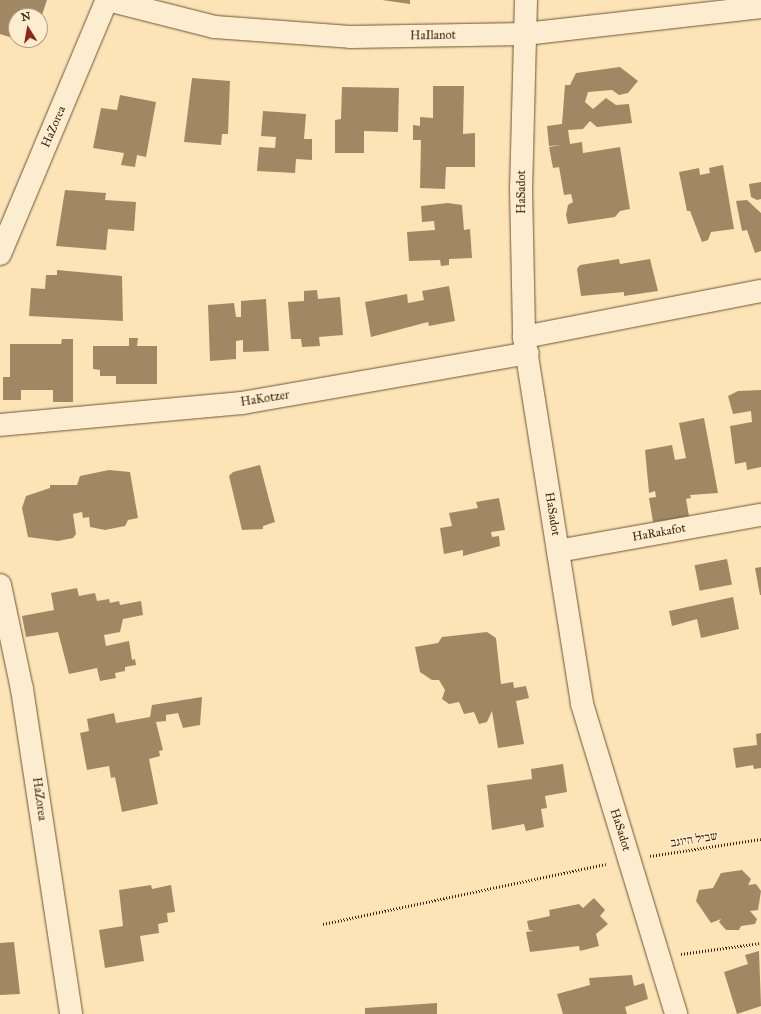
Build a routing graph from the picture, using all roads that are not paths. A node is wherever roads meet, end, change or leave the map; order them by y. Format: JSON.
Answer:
{"nodes":[{"id":1,"x":107,"y":0,"type":"edge"},
{"id":2,"x":526,"y":0,"type":"edge"},
{"id":3,"x":761,"y":7,"type":"edge"},
{"id":4,"x":525,"y":34,"type":"junction"},
{"id":5,"x":0,"y":254,"type":"edge"},
{"id":6,"x":761,"y":291,"type":"edge"},
{"id":7,"x":526,"y":345,"type":"junction"},
{"id":8,"x":0,"y":425,"type":"edge"},
{"id":9,"x":761,"y":515,"type":"edge"},
{"id":10,"x":558,"y":551,"type":"junction"},
{"id":11,"x":0,"y":585,"type":"edge"},
{"id":12,"x":71,"y":1014,"type":"edge"},
{"id":13,"x":676,"y":1014,"type":"edge"}],
"edges":[{"from":1,"to":4,"type":"street","name":"HaIlanot"},
{"from":1,"to":5,"type":"street","name":"HaZorea"},
{"from":2,"to":4,"type":"street","name":"HaSadot"},
{"from":3,"to":4,"type":"street","name":"HaIlanot"},
{"from":4,"to":7,"type":"street","name":"HaSadot"},
{"from":6,"to":7,"type":"street","name":"HaKotzer"},
{"from":7,"to":8,"type":"street","name":"HaKotzer"},
{"from":7,"to":10,"type":"street","name":"HaSadot"},
{"from":9,"to":10,"type":"street","name":"HaRakafot"},
{"from":10,"to":13,"type":"street","name":"HaSadot"},
{"from":11,"to":12,"type":"street","name":"HaZorea"}]}
